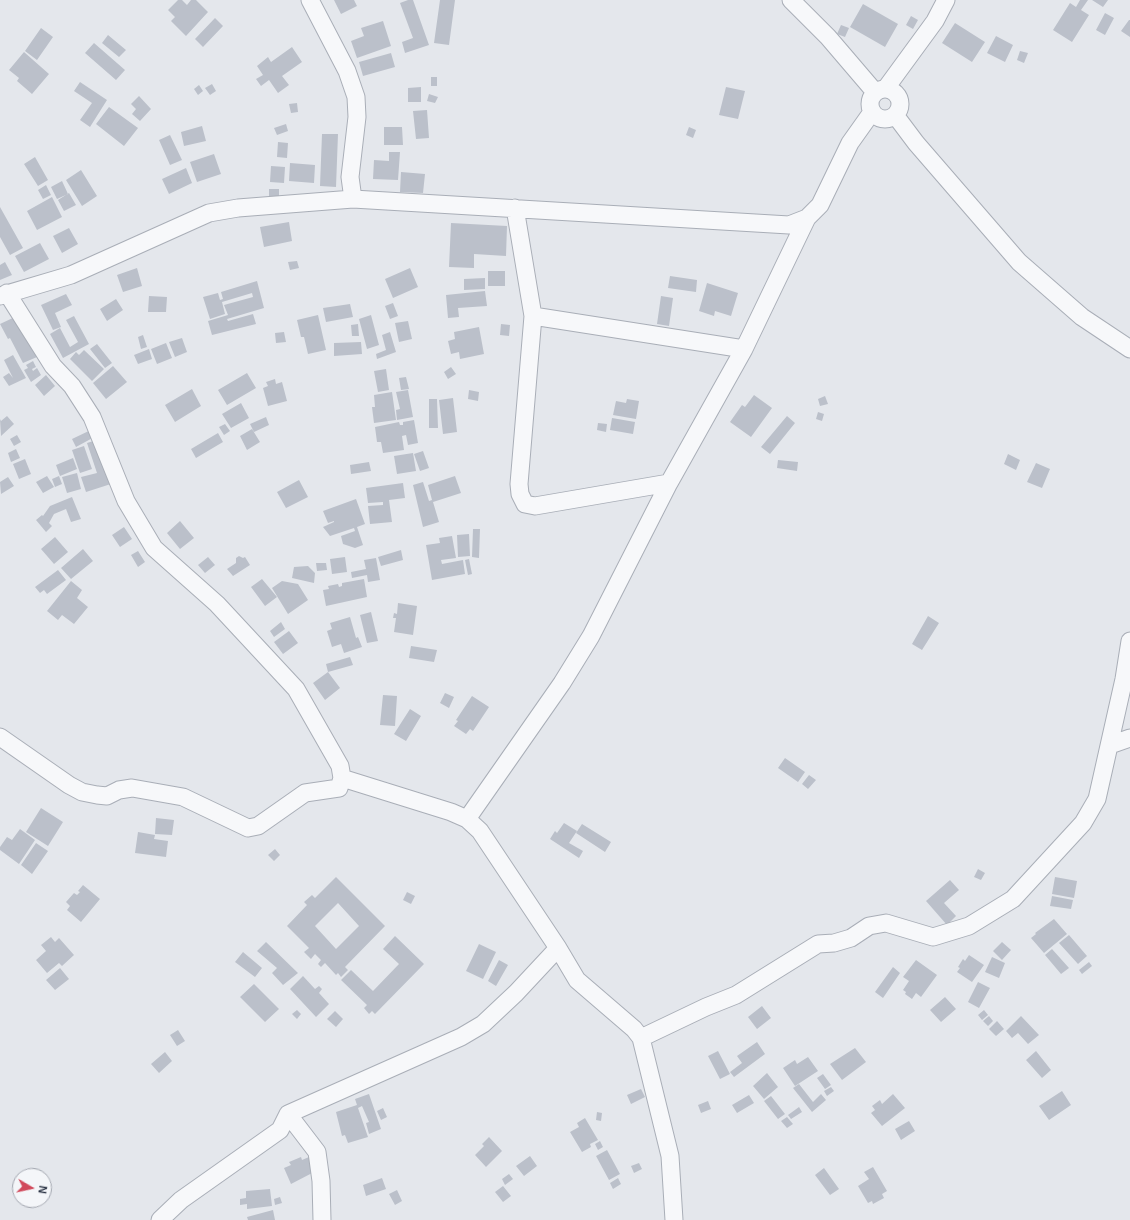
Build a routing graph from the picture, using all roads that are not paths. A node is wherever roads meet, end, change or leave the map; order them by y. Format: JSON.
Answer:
{"nodes":[{"id":1,"x":310,"y":0,"type":"edge"},
{"id":2,"x":791,"y":0,"type":"edge"},
{"id":3,"x":946,"y":0,"type":"edge"},
{"id":4,"x":880,"y":90,"type":"junction"},
{"id":5,"x":872,"y":112,"type":"junction"},
{"id":6,"x":895,"y":115,"type":"junction"},
{"id":7,"x":352,"y":199,"type":"junction"},
{"id":8,"x":515,"y":208,"type":"junction"},
{"id":9,"x":807,"y":218,"type":"junction"},
{"id":10,"x":3,"y":295,"type":"edge"},
{"id":11,"x":533,"y":316,"type":"junction"},
{"id":12,"x":744,"y":348,"type":"junction"},
{"id":13,"x":1130,"y":349,"type":"edge"},
{"id":14,"x":670,"y":482,"type":"junction"},
{"id":15,"x":1130,"y":641,"type":"edge"},
{"id":16,"x":0,"y":737,"type":"edge"},
{"id":17,"x":1130,"y":738,"type":"edge"},
{"id":18,"x":1110,"y":745,"type":"junction"},
{"id":19,"x":342,"y":778,"type":"junction"},
{"id":20,"x":466,"y":819,"type":"junction"},
{"id":21,"x":558,"y":948,"type":"junction"},
{"id":22,"x":641,"y":1038,"type":"junction"},
{"id":23,"x":288,"y":1114,"type":"junction"},
{"id":24,"x":160,"y":1220,"type":"edge"},
{"id":25,"x":322,"y":1220,"type":"edge"},
{"id":26,"x":674,"y":1220,"type":"edge"}],
"edges":[{"from":1,"to":7,"type":"street"},
{"from":2,"to":4,"type":"street"},
{"from":3,"to":4,"type":"street"},
{"from":4,"to":5,"type":"street"},
{"from":4,"to":6,"type":"street"},
{"from":5,"to":6,"type":"street"},
{"from":5,"to":9,"type":"street"},
{"from":6,"to":13,"type":"street"},
{"from":7,"to":8,"type":"street"},
{"from":7,"to":10,"type":"street"},
{"from":8,"to":9,"type":"street"},
{"from":8,"to":11,"type":"street"},
{"from":9,"to":12,"type":"street"},
{"from":10,"to":19,"type":"street"},
{"from":11,"to":12,"type":"street"},
{"from":11,"to":14,"type":"street"},
{"from":12,"to":14,"type":"street"},
{"from":14,"to":20,"type":"street"},
{"from":15,"to":18,"type":"street"},
{"from":16,"to":19,"type":"street"},
{"from":17,"to":18,"type":"street"},
{"from":18,"to":22,"type":"street"},
{"from":19,"to":20,"type":"street"},
{"from":20,"to":21,"type":"street"},
{"from":21,"to":22,"type":"street"},
{"from":21,"to":23,"type":"street"},
{"from":22,"to":26,"type":"street"},
{"from":23,"to":24,"type":"street"},
{"from":23,"to":25,"type":"street"}]}
